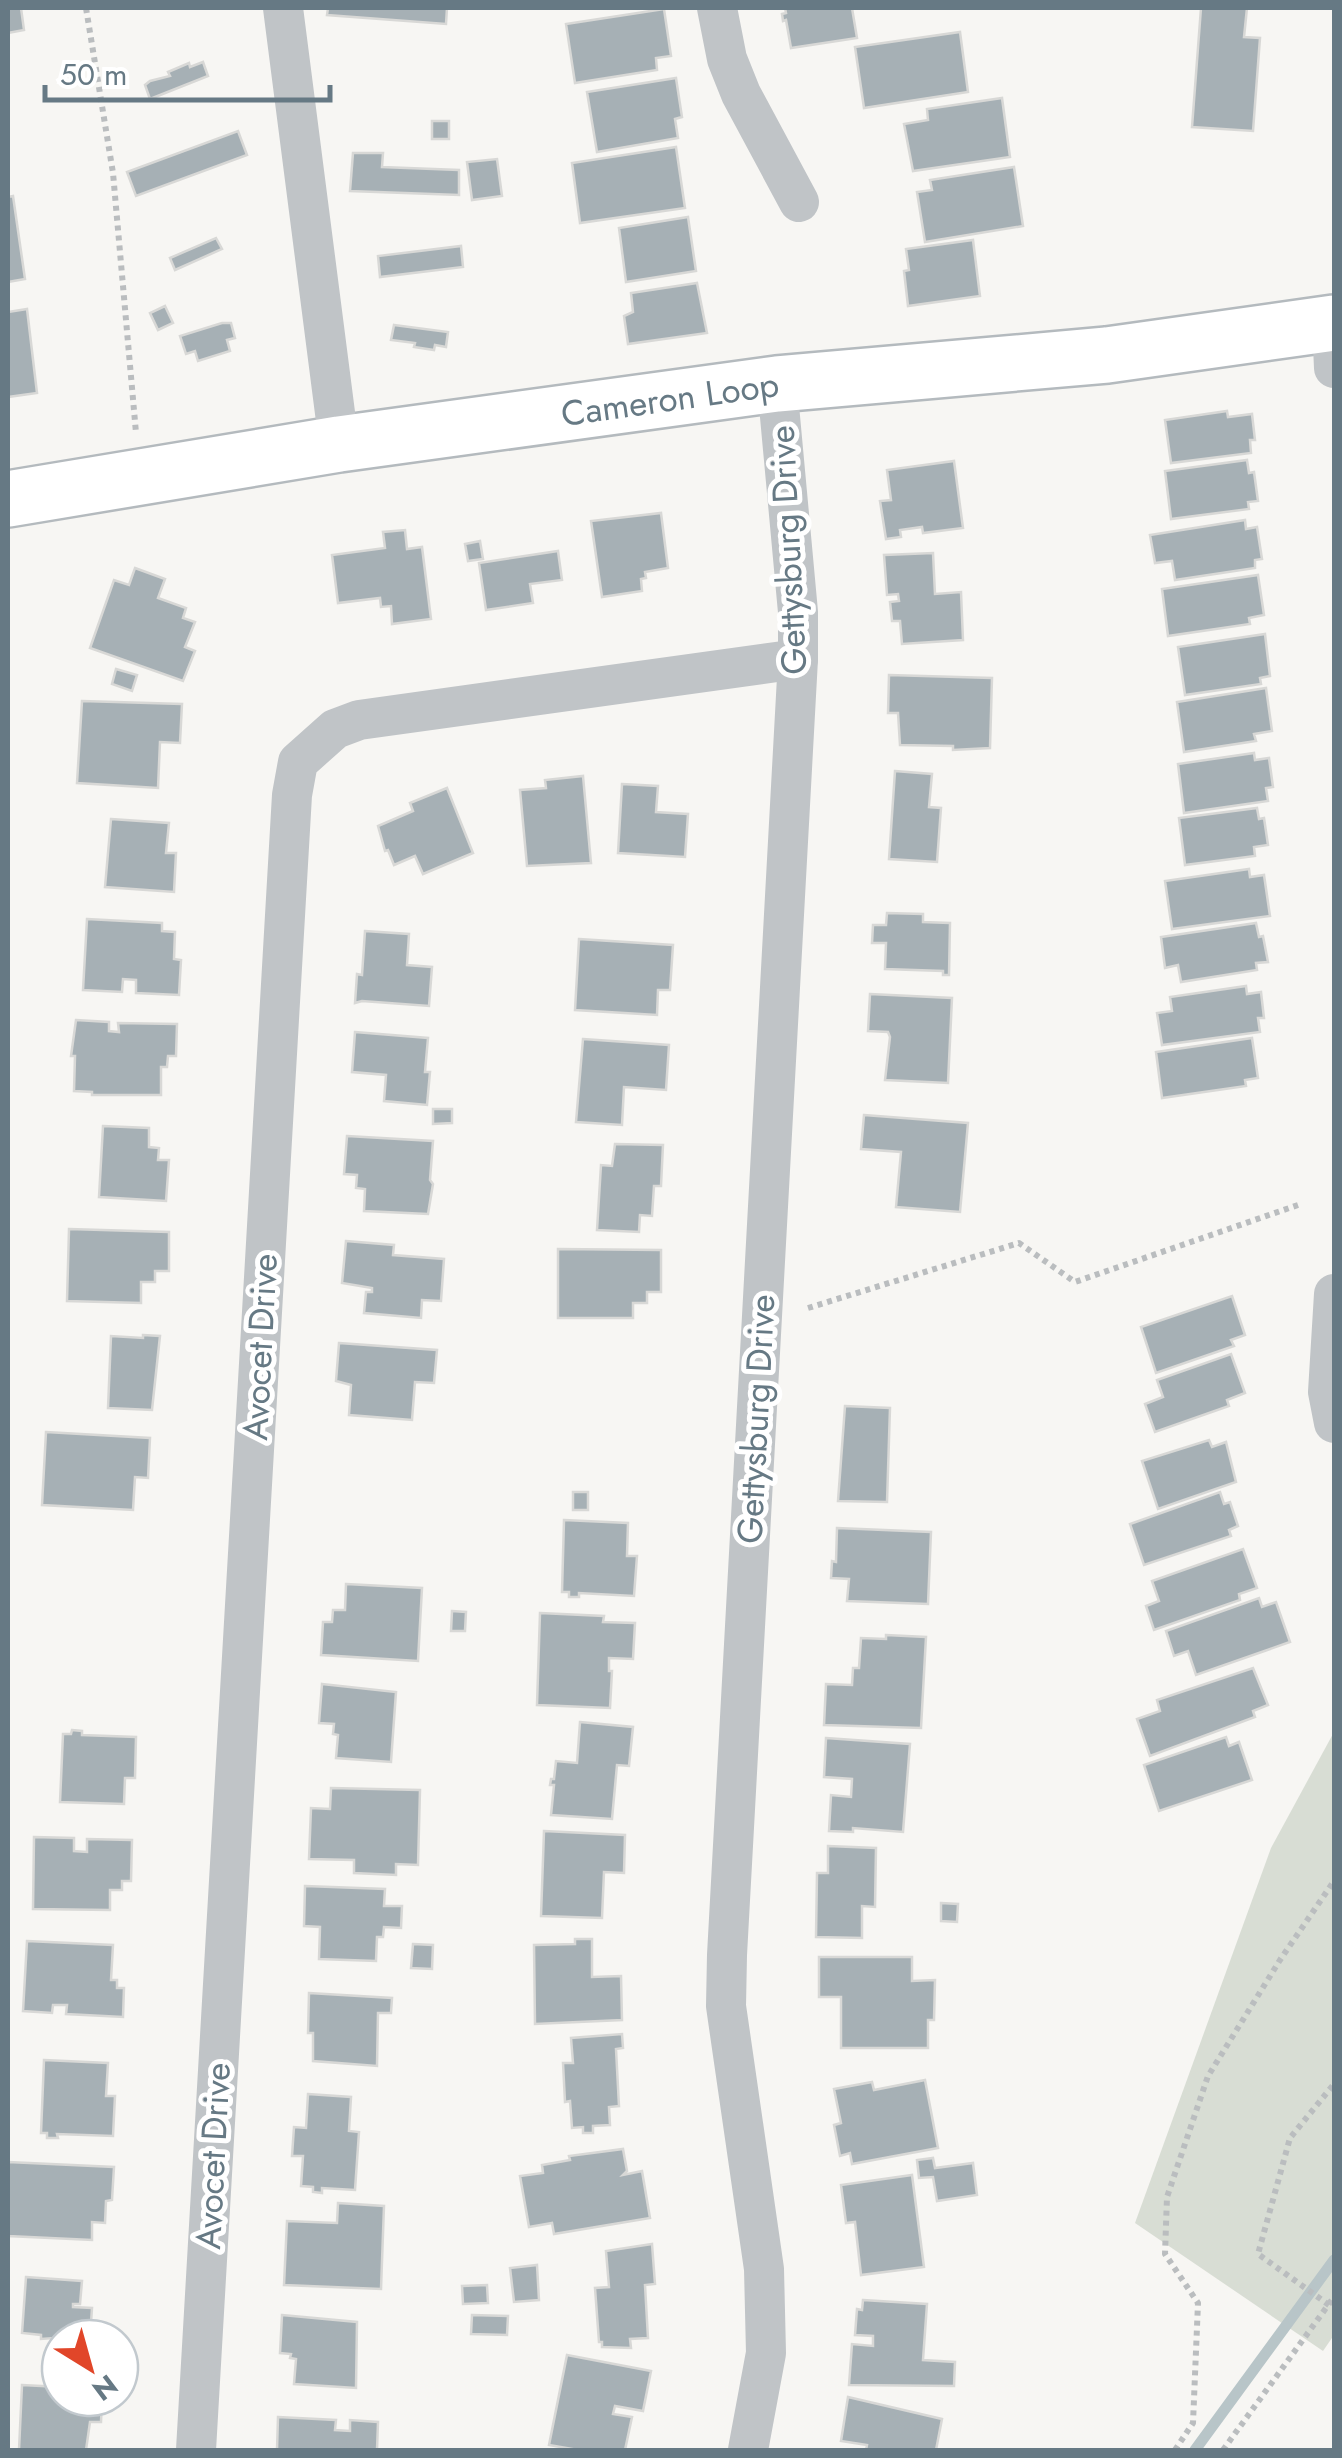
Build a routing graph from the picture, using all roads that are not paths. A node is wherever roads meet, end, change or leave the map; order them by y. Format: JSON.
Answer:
{"nodes":[{"id":1,"x":283,"y":8,"type":"edge"},
{"id":2,"x":717,"y":8,"type":"edge"},
{"id":3,"x":799,"y":202,"type":"dead end"},
{"id":4,"x":1334,"y":338,"type":"edge"},
{"id":5,"x":777,"y":384,"type":"junction"},
{"id":6,"x":339,"y":444,"type":"junction"},
{"id":7,"x":8,"y":499,"type":"edge"},
{"id":8,"x":798,"y":659,"type":"junction"},
{"id":9,"x":1334,"y":1294,"type":"edge"},
{"id":10,"x":1334,"y":1423,"type":"edge"},
{"id":11,"x":196,"y":2450,"type":"edge"},
{"id":12,"x":748,"y":2450,"type":"edge"}],
"edges":[{"from":1,"to":6,"type":"street"},
{"from":2,"to":3,"type":"street"},
{"from":4,"to":5,"type":"street","name":"Cameron Loop"},
{"from":5,"to":6,"type":"street","name":"Cameron Loop"},
{"from":5,"to":8,"type":"street","name":"Gettysburg Drive"},
{"from":6,"to":7,"type":"street","name":"Cameron Loop"},
{"from":8,"to":11,"type":"street","name":"Avocet Drive"},
{"from":8,"to":12,"type":"street","name":"Gettysburg Drive"},
{"from":9,"to":10,"type":"street"}]}
